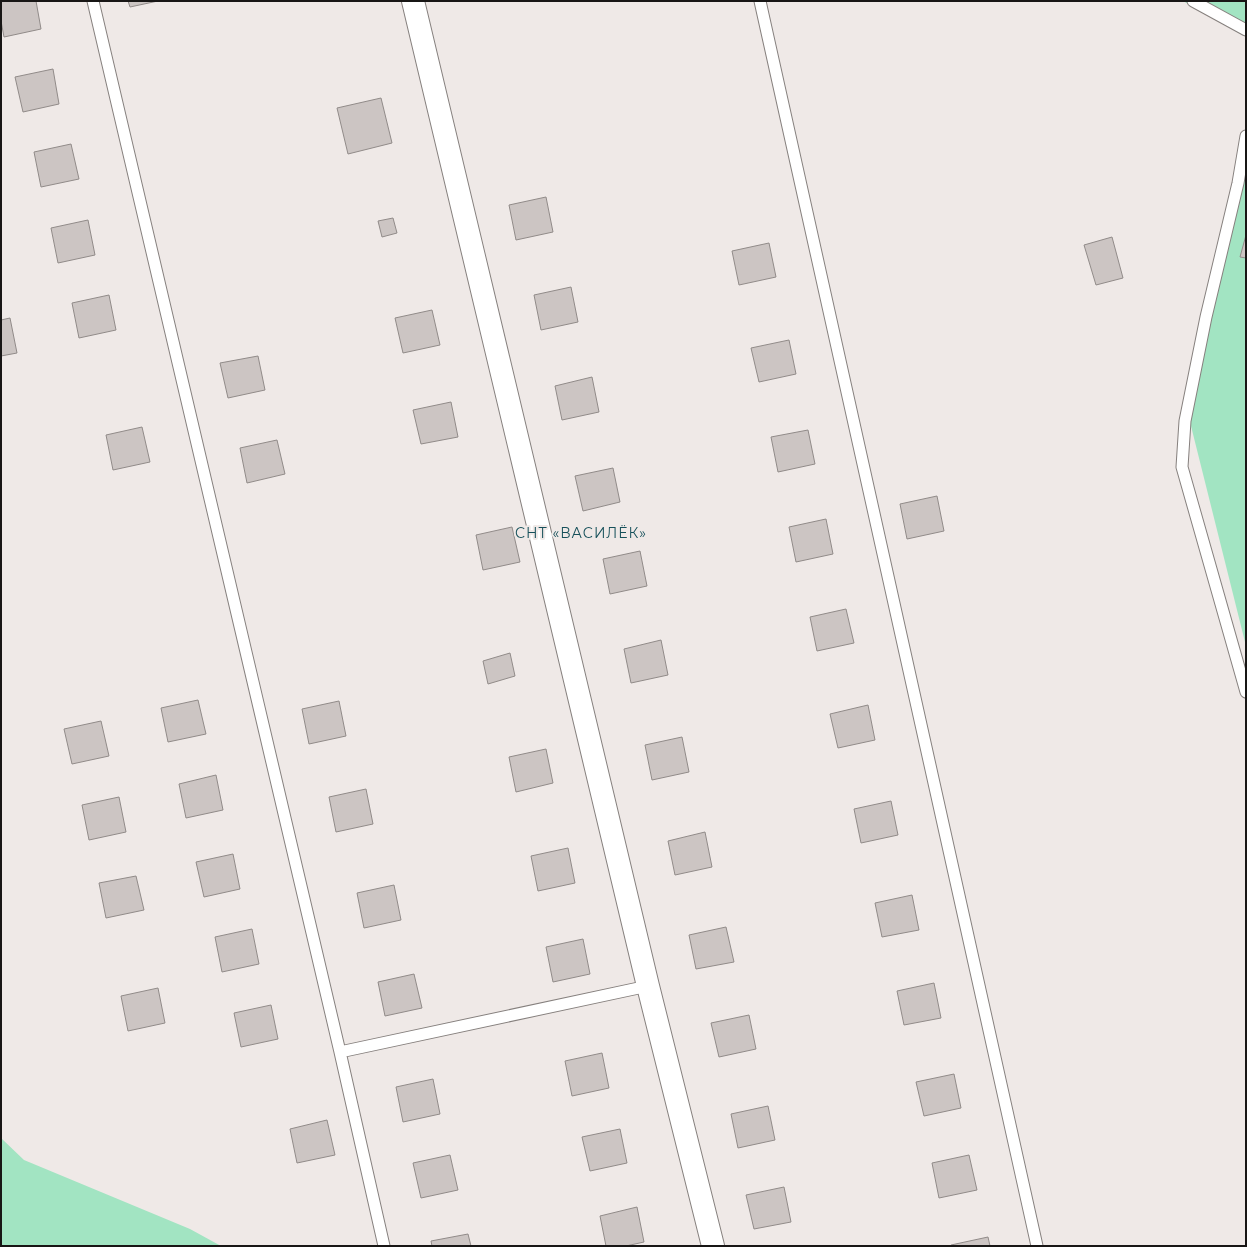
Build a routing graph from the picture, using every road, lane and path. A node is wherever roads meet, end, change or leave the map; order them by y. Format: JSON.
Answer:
{"nodes":[{"id":1,"x":93,"y":1,"type":"edge"},
{"id":2,"x":413,"y":1,"type":"edge"},
{"id":3,"x":760,"y":1,"type":"edge"},
{"id":4,"x":1194,"y":1,"type":"edge"},
{"id":5,"x":1246,"y":30,"type":"edge"},
{"id":6,"x":1246,"y":136,"type":"edge"},
{"id":7,"x":1246,"y":692,"type":"edge"},
{"id":8,"x":648,"y":986,"type":"junction"},
{"id":9,"x":340,"y":1052,"type":"junction"},
{"id":10,"x":384,"y":1246,"type":"edge"},
{"id":11,"x":713,"y":1246,"type":"edge"},
{"id":12,"x":1037,"y":1246,"type":"edge"}],
"edges":[{"from":1,"to":9,"type":"lane"},
{"from":2,"to":8,"type":"street"},
{"from":3,"to":12,"type":"lane"},
{"from":4,"to":5,"type":"lane"},
{"from":6,"to":7,"type":"lane"},
{"from":8,"to":9,"type":"lane"},
{"from":8,"to":11,"type":"street"},
{"from":9,"to":10,"type":"lane"}]}
